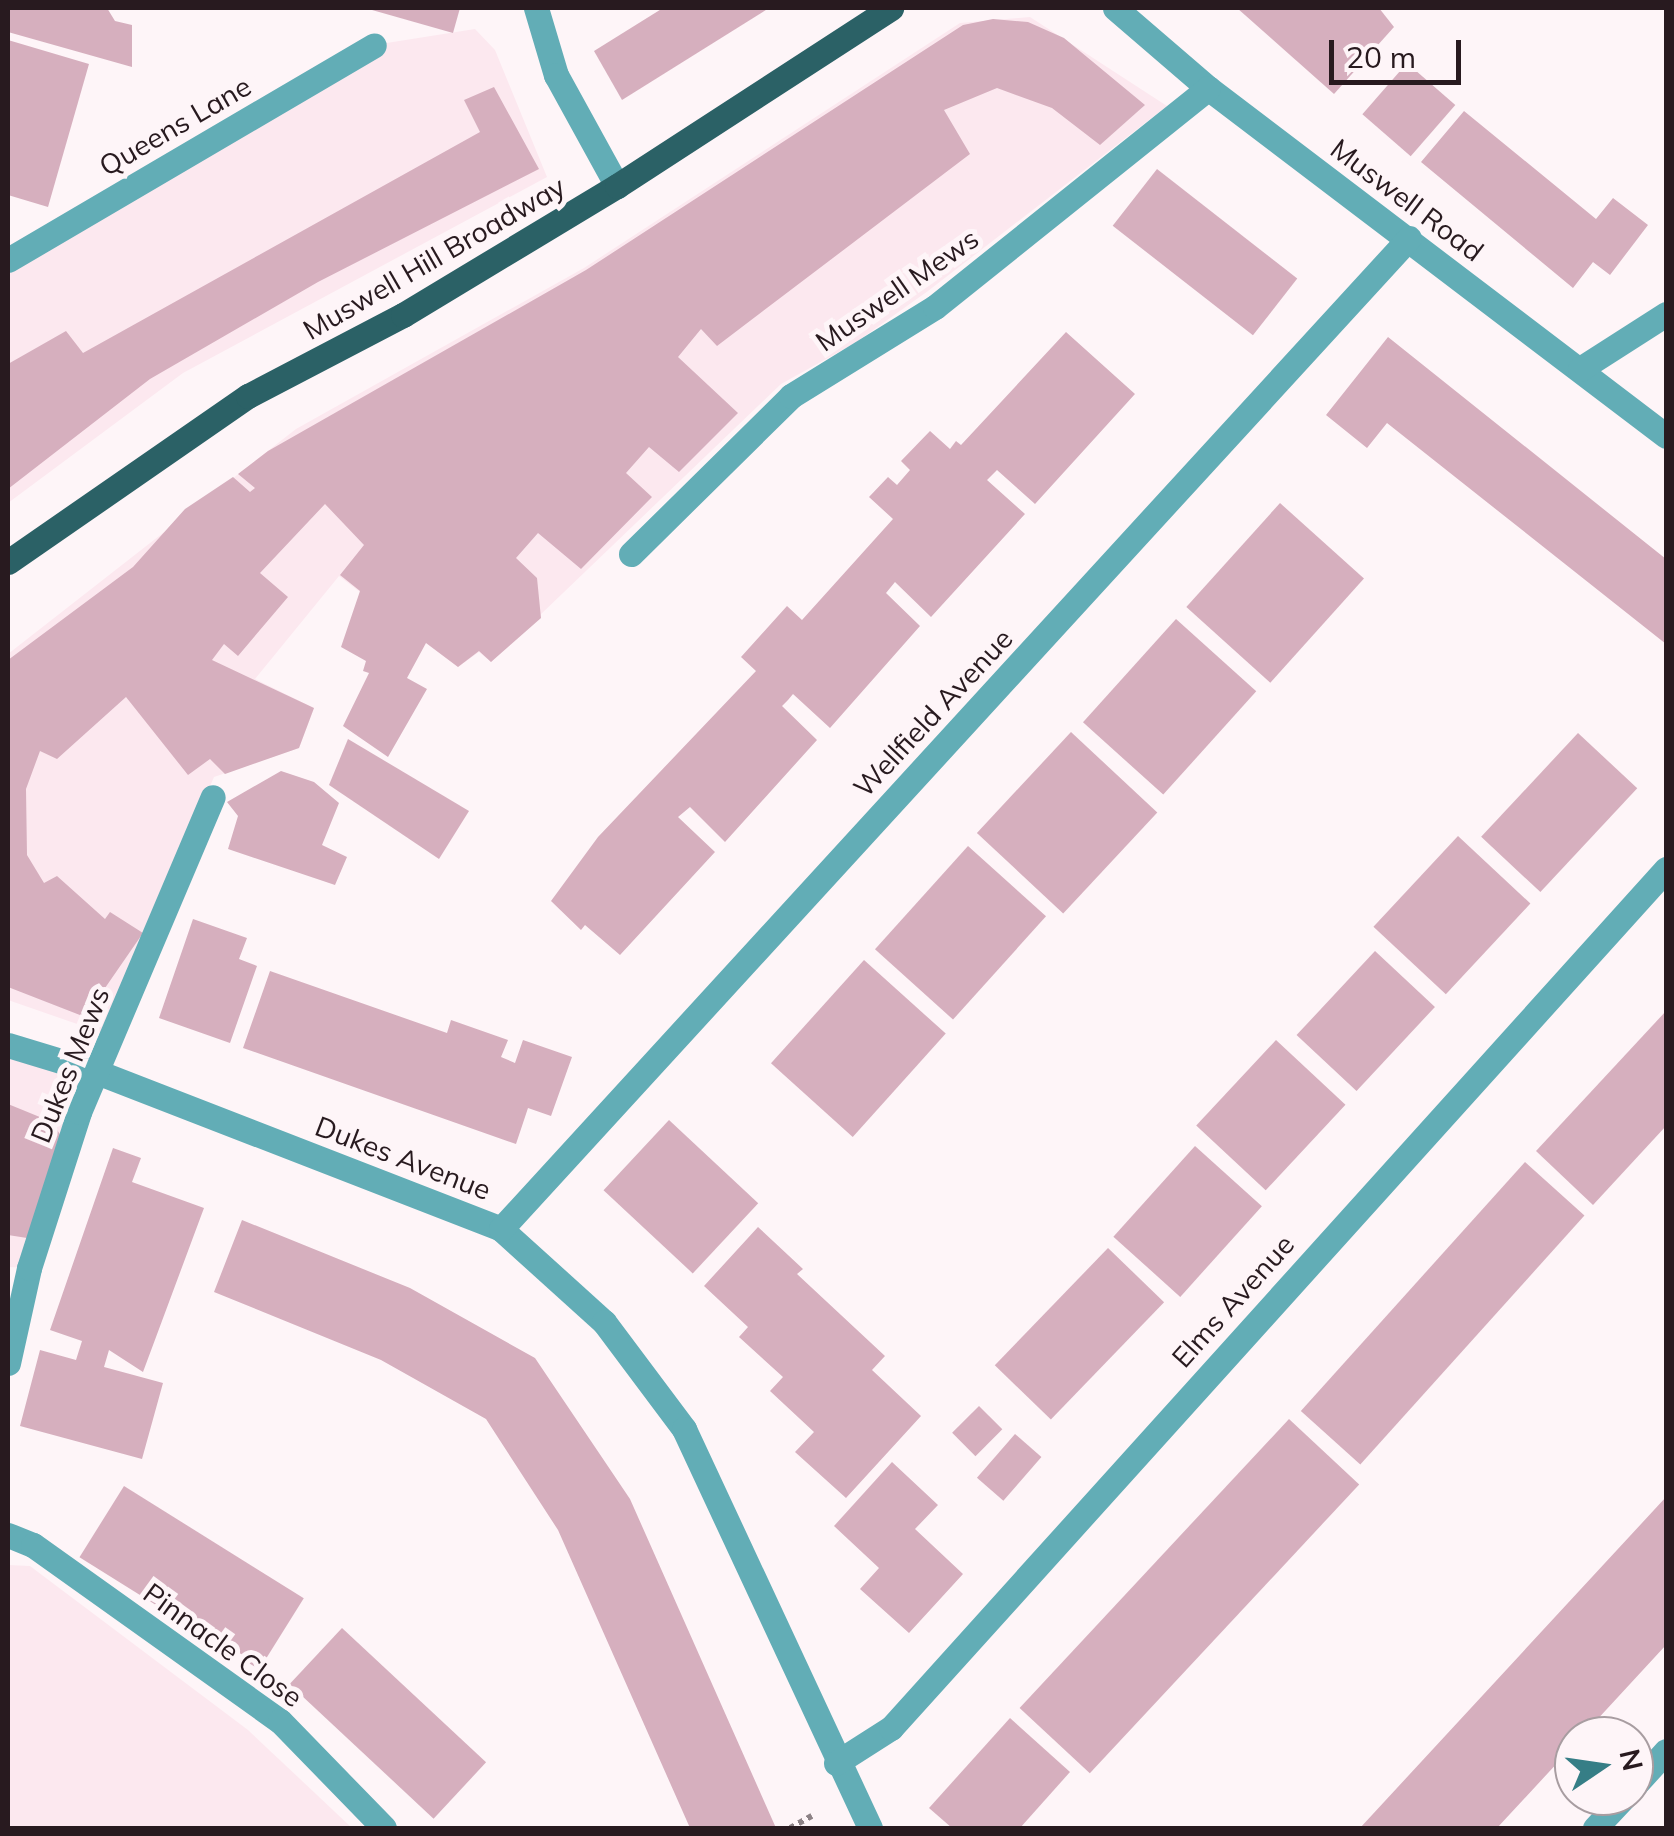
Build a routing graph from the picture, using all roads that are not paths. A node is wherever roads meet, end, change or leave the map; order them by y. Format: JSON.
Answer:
{"nodes":[{"id":1,"x":536,"y":8,"type":"edge"},
{"id":2,"x":892,"y":8,"type":"edge"},
{"id":3,"x":1116,"y":8,"type":"edge"},
{"id":4,"x":374,"y":44,"type":"dead end"},
{"id":5,"x":1208,"y":88,"type":"junction"},
{"id":6,"x":617,"y":186,"type":"junction"},
{"id":7,"x":1410,"y":238,"type":"junction"},
{"id":8,"x":8,"y":260,"type":"edge"},
{"id":9,"x":1666,"y":314,"type":"edge"},
{"id":10,"x":1580,"y":369,"type":"junction"},
{"id":11,"x":1666,"y":436,"type":"edge"},
{"id":12,"x":632,"y":554,"type":"dead end"},
{"id":13,"x":8,"y":562,"type":"edge"},
{"id":14,"x":213,"y":797,"type":"dead end"},
{"id":15,"x":1666,"y":869,"type":"edge"},
{"id":16,"x":8,"y":1044,"type":"edge"},
{"id":17,"x":97,"y":1072,"type":"junction"},
{"id":18,"x":501,"y":1229,"type":"junction"},
{"id":19,"x":8,"y":1363,"type":"edge"},
{"id":20,"x":8,"y":1535,"type":"edge"},
{"id":21,"x":836,"y":1763,"type":"junction"},
{"id":22,"x":384,"y":1828,"type":"edge"},
{"id":23,"x":870,"y":1828,"type":"edge"}],
"edges":[{"from":1,"to":6,"type":"street"},
{"from":2,"to":6,"type":"main road","name":"Muswell Hill Broadway"},
{"from":3,"to":5,"type":"street","name":"Muswell Road"},
{"from":4,"to":8,"type":"street","name":"Queens Lane"},
{"from":5,"to":7,"type":"street","name":"Muswell Road"},
{"from":5,"to":12,"type":"street","name":"Muswell Mews"},
{"from":6,"to":13,"type":"main road","name":"Muswell Hill Broadway"},
{"from":7,"to":10,"type":"street","name":"Muswell Road"},
{"from":7,"to":18,"type":"street","name":"Wellfield Avenue"},
{"from":9,"to":10,"type":"street"},
{"from":10,"to":11,"type":"street","name":"Muswell Road"},
{"from":14,"to":17,"type":"street","name":"Dukes Mews"},
{"from":15,"to":21,"type":"street","name":"Elms Avenue"},
{"from":16,"to":17,"type":"street","name":"Dukes Avenue"},
{"from":17,"to":18,"type":"street","name":"Dukes Avenue"},
{"from":17,"to":19,"type":"street","name":"Dukes Mews"},
{"from":18,"to":21,"type":"street","name":"Dukes Avenue"},
{"from":20,"to":22,"type":"street","name":"Pinnacle Close"},
{"from":21,"to":23,"type":"street","name":"Dukes Avenue"}]}
